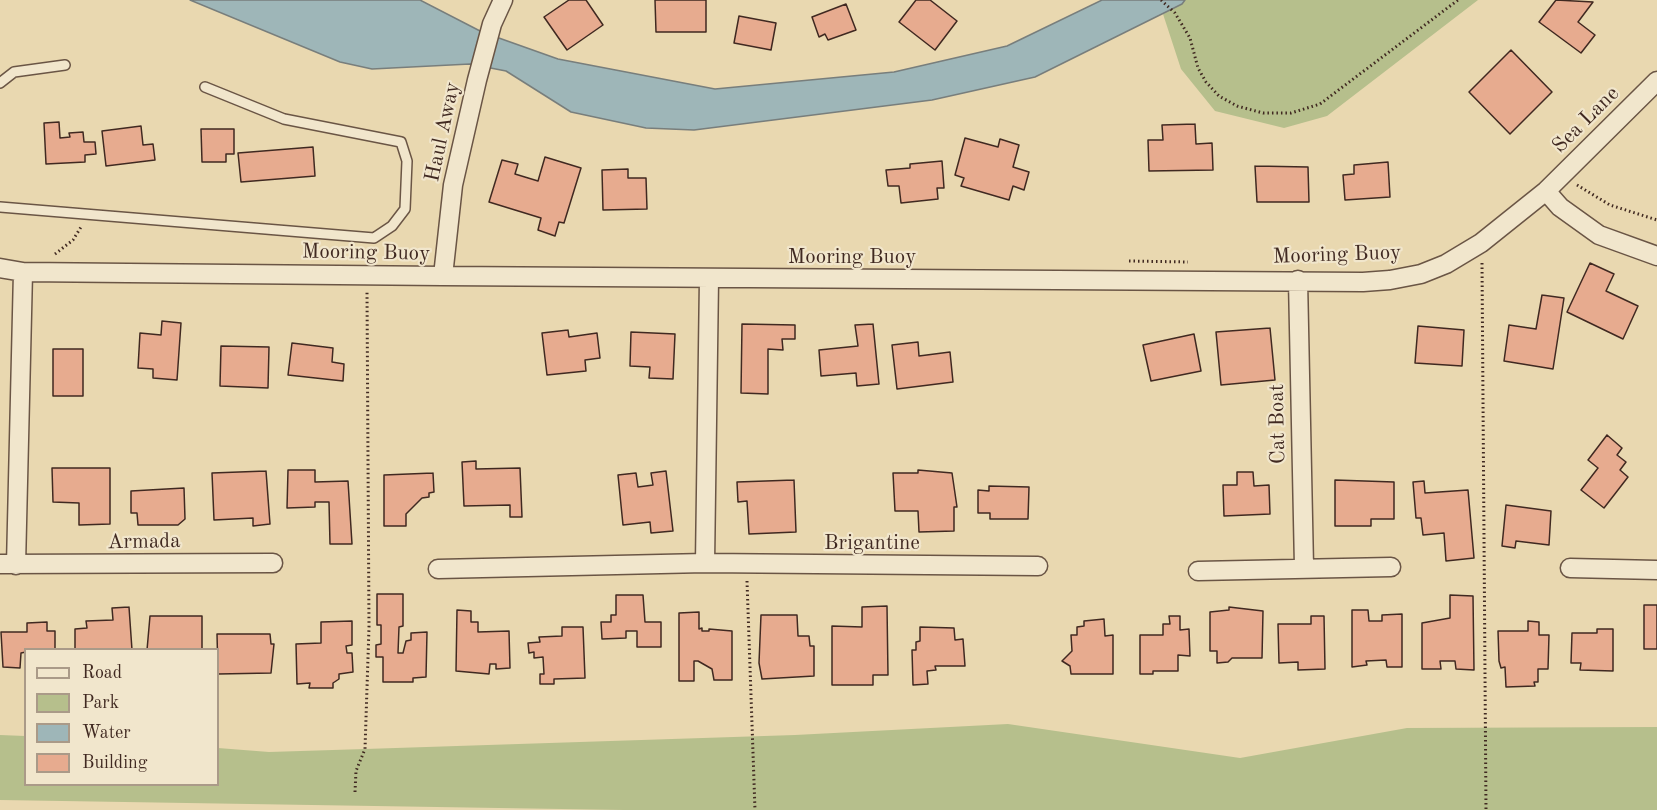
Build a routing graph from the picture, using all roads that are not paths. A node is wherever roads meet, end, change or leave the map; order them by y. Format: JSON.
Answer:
{"nodes":[{"id":1,"x":503,"y":0,"type":"edge"},
{"id":2,"x":65,"y":64,"type":"dead end"},
{"id":3,"x":1657,"y":81,"type":"edge"},
{"id":4,"x":0,"y":83,"type":"edge"},
{"id":5,"x":205,"y":87,"type":"dead end"},
{"id":6,"x":1546,"y":191,"type":"junction"},
{"id":7,"x":0,"y":207,"type":"edge"},
{"id":8,"x":1657,"y":256,"type":"edge"},
{"id":9,"x":0,"y":268,"type":"edge"},
{"id":10,"x":23,"y":272,"type":"junction"},
{"id":11,"x":442,"y":276,"type":"junction"},
{"id":12,"x":709,"y":279,"type":"junction"},
{"id":13,"x":1298,"y":280,"type":"junction"},
{"id":14,"x":705,"y":562,"type":"junction"},
{"id":15,"x":273,"y":563,"type":"dead end"},
{"id":16,"x":8,"y":565,"type":"edge"},
{"id":17,"x":1038,"y":566,"type":"dead end"},
{"id":18,"x":1304,"y":567,"type":"junction"},
{"id":19,"x":1391,"y":567,"type":"dead end"},
{"id":20,"x":1570,"y":568,"type":"dead end"},
{"id":21,"x":438,"y":569,"type":"dead end"},
{"id":22,"x":1657,"y":570,"type":"edge"},
{"id":23,"x":1198,"y":571,"type":"dead end"}],
"edges":[{"from":1,"to":11,"type":"street","name":"Haul Away"},
{"from":2,"to":4,"type":"lane"},
{"from":3,"to":6,"type":"street","name":"Sea Lane"},
{"from":5,"to":7,"type":"lane"},
{"from":6,"to":8,"type":"street"},
{"from":6,"to":13,"type":"street","name":"Mooring Buoy"},
{"from":9,"to":10,"type":"street","name":"Mooring Buoy"},
{"from":10,"to":11,"type":"street","name":"Mooring Buoy"},
{"from":10,"to":16,"type":"street","name":"Armada"},
{"from":11,"to":12,"type":"street","name":"Mooring Buoy"},
{"from":12,"to":13,"type":"street","name":"Mooring Buoy"},
{"from":12,"to":14,"type":"street"},
{"from":13,"to":18,"type":"street","name":"Cat Boat"},
{"from":14,"to":17,"type":"street","name":"Brigantine"},
{"from":14,"to":21,"type":"street","name":"Brigantine"},
{"from":15,"to":16,"type":"street","name":"Armada"},
{"from":18,"to":19,"type":"street"},
{"from":18,"to":23,"type":"street"},
{"from":20,"to":22,"type":"street"}]}
